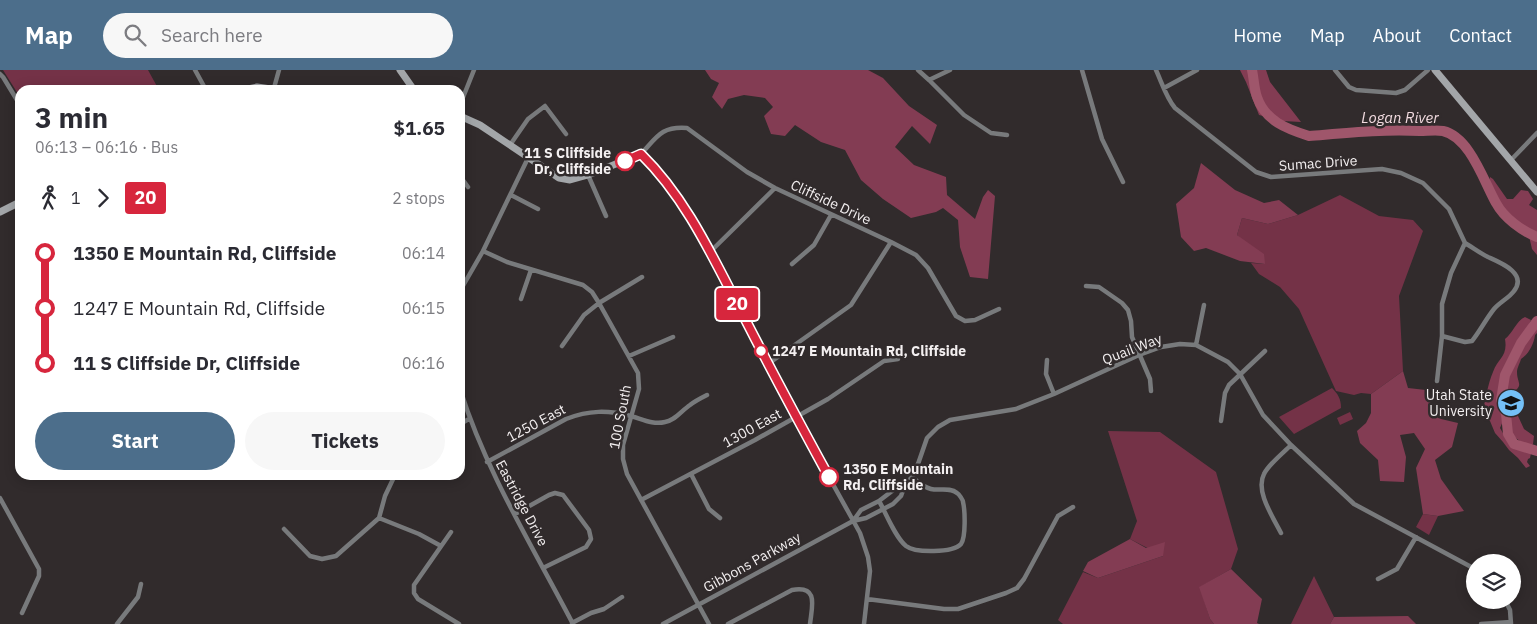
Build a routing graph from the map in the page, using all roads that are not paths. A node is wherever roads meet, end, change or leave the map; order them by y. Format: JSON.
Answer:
{"nodes":[{"id":1,"x":195,"y":70,"type":"edge"},
{"id":2,"x":279,"y":70,"type":"edge"},
{"id":3,"x":400,"y":70,"type":"edge"},
{"id":4,"x":474,"y":70,"type":"edge"},
{"id":5,"x":918,"y":70,"type":"edge"},
{"id":6,"x":950,"y":70,"type":"edge"},
{"id":7,"x":1082,"y":70,"type":"edge"},
{"id":8,"x":1156,"y":70,"type":"edge"},
{"id":9,"x":1197,"y":70,"type":"edge"},
{"id":10,"x":1335,"y":70,"type":"edge"},
{"id":11,"x":1428,"y":70,"type":"edge"},
{"id":12,"x":1435,"y":70,"type":"edge"},
{"id":13,"x":0,"y":74,"type":"edge"},
{"id":14,"x":929,"y":80,"type":"junction"},
{"id":15,"x":203,"y":85,"type":"edge"},
{"id":16,"x":277,"y":85,"type":"edge"},
{"id":17,"x":410,"y":85,"type":"edge"},
{"id":18,"x":1164,"y":88,"type":"junction"},
{"id":19,"x":465,"y":92,"type":"edge"},
{"id":20,"x":15,"y":96,"type":"edge"},
{"id":21,"x":465,"y":118,"type":"edge"},
{"id":22,"x":1537,"y":133,"type":"edge"},
{"id":23,"x":566,"y":134,"type":"dead end"},
{"id":24,"x":1007,"y":135,"type":"dead end"},
{"id":25,"x":510,"y":145,"type":"junction"},
{"id":26,"x":641,"y":154,"type":"junction"},
{"id":27,"x":528,"y":158,"type":"junction"},
{"id":28,"x":1511,"y":160,"type":"junction"},
{"id":29,"x":588,"y":175,"type":"junction"},
{"id":30,"x":1123,"y":182,"type":"dead end"},
{"id":31,"x":465,"y":183,"type":"edge"},
{"id":32,"x":468,"y":187,"type":"dead end"},
{"id":33,"x":775,"y":188,"type":"junction"},
{"id":34,"x":1537,"y":192,"type":"edge"},
{"id":35,"x":511,"y":195,"type":"junction"},
{"id":36,"x":15,"y":204,"type":"edge"},
{"id":37,"x":538,"y":209,"type":"dead end"},
{"id":38,"x":0,"y":212,"type":"edge"},
{"id":39,"x":831,"y":214,"type":"junction"},
{"id":40,"x":606,"y":216,"type":"dead end"},
{"id":41,"x":891,"y":242,"type":"junction"},
{"id":42,"x":1464,"y":243,"type":"junction"},
{"id":43,"x":484,"y":251,"type":"junction"},
{"id":44,"x":710,"y":252,"type":"junction"},
{"id":45,"x":792,"y":264,"type":"dead end"},
{"id":46,"x":531,"y":270,"type":"junction"},
{"id":47,"x":642,"y":276,"type":"dead end"},
{"id":48,"x":465,"y":283,"type":"edge"},
{"id":49,"x":1086,"y":286,"type":"dead end"},
{"id":50,"x":521,"y":299,"type":"dead end"},
{"id":51,"x":599,"y":303,"type":"junction"},
{"id":52,"x":1204,"y":305,"type":"dead end"},
{"id":53,"x":999,"y":309,"type":"dead end"},
{"id":54,"x":1442,"y":336,"type":"junction"},
{"id":55,"x":673,"y":337,"type":"dead end"},
{"id":56,"x":1196,"y":345,"type":"junction"},
{"id":57,"x":562,"y":346,"type":"dead end"},
{"id":58,"x":1265,"y":351,"type":"dead end"},
{"id":59,"x":1139,"y":355,"type":"junction"},
{"id":60,"x":629,"y":356,"type":"junction"},
{"id":61,"x":898,"y":359,"type":"dead end"},
{"id":62,"x":1047,"y":360,"type":"dead end"},
{"id":63,"x":768,"y":364,"type":"junction"},
{"id":64,"x":1240,"y":374,"type":"junction"},
{"id":65,"x":1437,"y":381,"type":"dead end"},
{"id":66,"x":1151,"y":391,"type":"dead end"},
{"id":67,"x":1054,"y":394,"type":"junction"},
{"id":68,"x":707,"y":395,"type":"dead end"},
{"id":69,"x":465,"y":406,"type":"edge"},
{"id":70,"x":630,"y":416,"type":"junction"},
{"id":71,"x":796,"y":417,"type":"junction"},
{"id":72,"x":469,"y":419,"type":"junction"},
{"id":73,"x":465,"y":421,"type":"edge"},
{"id":74,"x":1221,"y":421,"type":"dead end"},
{"id":75,"x":1291,"y":445,"type":"junction"},
{"id":76,"x":487,"y":462,"type":"junction"},
{"id":77,"x":691,"y":474,"type":"junction"},
{"id":78,"x":912,"y":477,"type":"junction"},
{"id":79,"x":393,"y":480,"type":"edge"},
{"id":80,"x":905,"y":485,"type":"junction"},
{"id":81,"x":0,"y":498,"type":"edge"},
{"id":82,"x":641,"y":500,"type":"junction"},
{"id":83,"x":879,"y":500,"type":"junction"},
{"id":84,"x":1073,"y":507,"type":"dead end"},
{"id":85,"x":883,"y":509,"type":"junction"},
{"id":86,"x":515,"y":514,"type":"junction"},
{"id":87,"x":379,"y":518,"type":"junction"},
{"id":88,"x":720,"y":518,"type":"dead end"},
{"id":89,"x":853,"y":521,"type":"junction"},
{"id":90,"x":284,"y":529,"type":"dead end"},
{"id":91,"x":451,"y":532,"type":"dead end"},
{"id":92,"x":1281,"y":533,"type":"dead end"},
{"id":93,"x":1416,"y":537,"type":"junction"},
{"id":94,"x":441,"y":546,"type":"junction"},
{"id":95,"x":1466,"y":565,"type":"edge"},
{"id":96,"x":543,"y":568,"type":"junction"},
{"id":97,"x":1378,"y":579,"type":"dead end"},
{"id":98,"x":141,"y":584,"type":"dead end"},
{"id":99,"x":622,"y":597,"type":"dead end"},
{"id":100,"x":867,"y":599,"type":"junction"},
{"id":101,"x":698,"y":605,"type":"junction"},
{"id":102,"x":1510,"y":609,"type":"edge"},
{"id":103,"x":22,"y":612,"type":"dead end"},
{"id":104,"x":573,"y":623,"type":"edge"},
{"id":105,"x":1511,"y":623,"type":"edge"},
{"id":106,"x":117,"y":624,"type":"edge"},
{"id":107,"x":459,"y":624,"type":"edge"},
{"id":108,"x":663,"y":624,"type":"edge"},
{"id":109,"x":708,"y":624,"type":"edge"},
{"id":110,"x":728,"y":624,"type":"edge"},
{"id":111,"x":810,"y":624,"type":"edge"},
{"id":112,"x":864,"y":624,"type":"edge"},
{"id":113,"x":1480,"y":624,"type":"edge"}],
"edges":[{"from":1,"to":15,"type":"street"},
{"from":2,"to":16,"type":"street"},
{"from":3,"to":17,"type":"street"},
{"from":4,"to":19,"type":"street"},
{"from":5,"to":14,"type":"street"},
{"from":6,"to":14,"type":"street"},
{"from":7,"to":30,"type":"street"},
{"from":8,"to":18,"type":"street","name":"Sumac Drive"},
{"from":9,"to":18,"type":"street"},
{"from":10,"to":11,"type":"street"},
{"from":12,"to":28,"type":"street"},
{"from":13,"to":20,"type":"street"},
{"from":14,"to":24,"type":"street"},
{"from":18,"to":42,"type":"street","name":"Sumac Drive"},
{"from":21,"to":25,"type":"street"},
{"from":22,"to":28,"type":"street"},
{"from":23,"to":25,"type":"street"},
{"from":25,"to":27,"type":"street"},
{"from":26,"to":29,"type":"street"},
{"from":26,"to":33,"type":"street","name":"Cliffside Drive"},
{"from":26,"to":44,"type":"street"},
{"from":27,"to":29,"type":"street"},
{"from":27,"to":35,"type":"street"},
{"from":28,"to":34,"type":"street"},
{"from":29,"to":40,"type":"street"},
{"from":31,"to":32,"type":"street"},
{"from":33,"to":39,"type":"street","name":"Cliffside Drive"},
{"from":33,"to":44,"type":"street"},
{"from":35,"to":37,"type":"street"},
{"from":35,"to":43,"type":"street"},
{"from":36,"to":38,"type":"street"},
{"from":39,"to":41,"type":"street","name":"Cliffside Drive"},
{"from":39,"to":45,"type":"street"},
{"from":41,"to":53,"type":"street","name":"Cliffside Drive"},
{"from":41,"to":63,"type":"street"},
{"from":42,"to":54,"type":"street"},
{"from":42,"to":54,"type":"street"},
{"from":43,"to":46,"type":"street","name":"100 South"},
{"from":43,"to":48,"type":"street"},
{"from":44,"to":63,"type":"street"},
{"from":46,"to":50,"type":"street"},
{"from":46,"to":51,"type":"street","name":"100 South"},
{"from":47,"to":51,"type":"street"},
{"from":49,"to":59,"type":"street"},
{"from":51,"to":57,"type":"street"},
{"from":51,"to":60,"type":"street","name":"100 South"},
{"from":52,"to":56,"type":"street"},
{"from":54,"to":65,"type":"street"},
{"from":55,"to":60,"type":"street"},
{"from":56,"to":59,"type":"street","name":"Quail Way"},
{"from":56,"to":64,"type":"street","name":"Quail Way"},
{"from":58,"to":64,"type":"street"},
{"from":59,"to":66,"type":"street"},
{"from":59,"to":67,"type":"street","name":"Quail Way"},
{"from":60,"to":70,"type":"street","name":"100 South"},
{"from":61,"to":71,"type":"street","name":"1300 East"},
{"from":62,"to":67,"type":"street"},
{"from":63,"to":71,"type":"street"},
{"from":64,"to":74,"type":"street"},
{"from":64,"to":75,"type":"street","name":"Quail Way"},
{"from":67,"to":78,"type":"street","name":"Quail Way"},
{"from":68,"to":70,"type":"street","name":"1250 East"},
{"from":69,"to":72,"type":"street","name":"Eastridge Drive"},
{"from":70,"to":76,"type":"street","name":"1250 East"},
{"from":70,"to":82,"type":"street","name":"100 South"},
{"from":71,"to":77,"type":"street","name":"1300 East"},
{"from":71,"to":89,"type":"street"},
{"from":72,"to":73,"type":"street"},
{"from":72,"to":76,"type":"street","name":"Eastridge Drive"},
{"from":75,"to":92,"type":"street"},
{"from":75,"to":93,"type":"street","name":"Quail Way"},
{"from":76,"to":86,"type":"street","name":"Eastridge Drive"},
{"from":77,"to":82,"type":"street","name":"1300 East"},
{"from":77,"to":88,"type":"street"},
{"from":78,"to":80,"type":"street","name":"Quail Way"},
{"from":78,"to":85,"type":"street"},
{"from":79,"to":87,"type":"street"},
{"from":80,"to":83,"type":"street","name":"Quail Way"},
{"from":80,"to":85,"type":"street","name":"Quail Way"},
{"from":81,"to":103,"type":"street"},
{"from":82,"to":101,"type":"street","name":"100 South"},
{"from":83,"to":85,"type":"street"},
{"from":83,"to":89,"type":"street","name":"Quail Way"},
{"from":84,"to":100,"type":"street"},
{"from":85,"to":89,"type":"street","name":"Quail Way"},
{"from":86,"to":96,"type":"street","name":"Eastridge Drive"},
{"from":86,"to":96,"type":"street"},
{"from":87,"to":90,"type":"street"},
{"from":87,"to":94,"type":"street"},
{"from":89,"to":100,"type":"street"},
{"from":89,"to":101,"type":"street","name":"Gibbons Parkway"},
{"from":91,"to":94,"type":"street"},
{"from":93,"to":95,"type":"street","name":"Quail Way"},
{"from":93,"to":97,"type":"street"},
{"from":94,"to":107,"type":"street"},
{"from":96,"to":104,"type":"street","name":"Eastridge Drive"},
{"from":98,"to":106,"type":"street"},
{"from":99,"to":104,"type":"street"},
{"from":100,"to":112,"type":"street"},
{"from":101,"to":108,"type":"street","name":"Gibbons Parkway"},
{"from":101,"to":109,"type":"street","name":"100 South"},
{"from":102,"to":105,"type":"street"},
{"from":105,"to":113,"type":"street"},
{"from":110,"to":111,"type":"street"}]}
